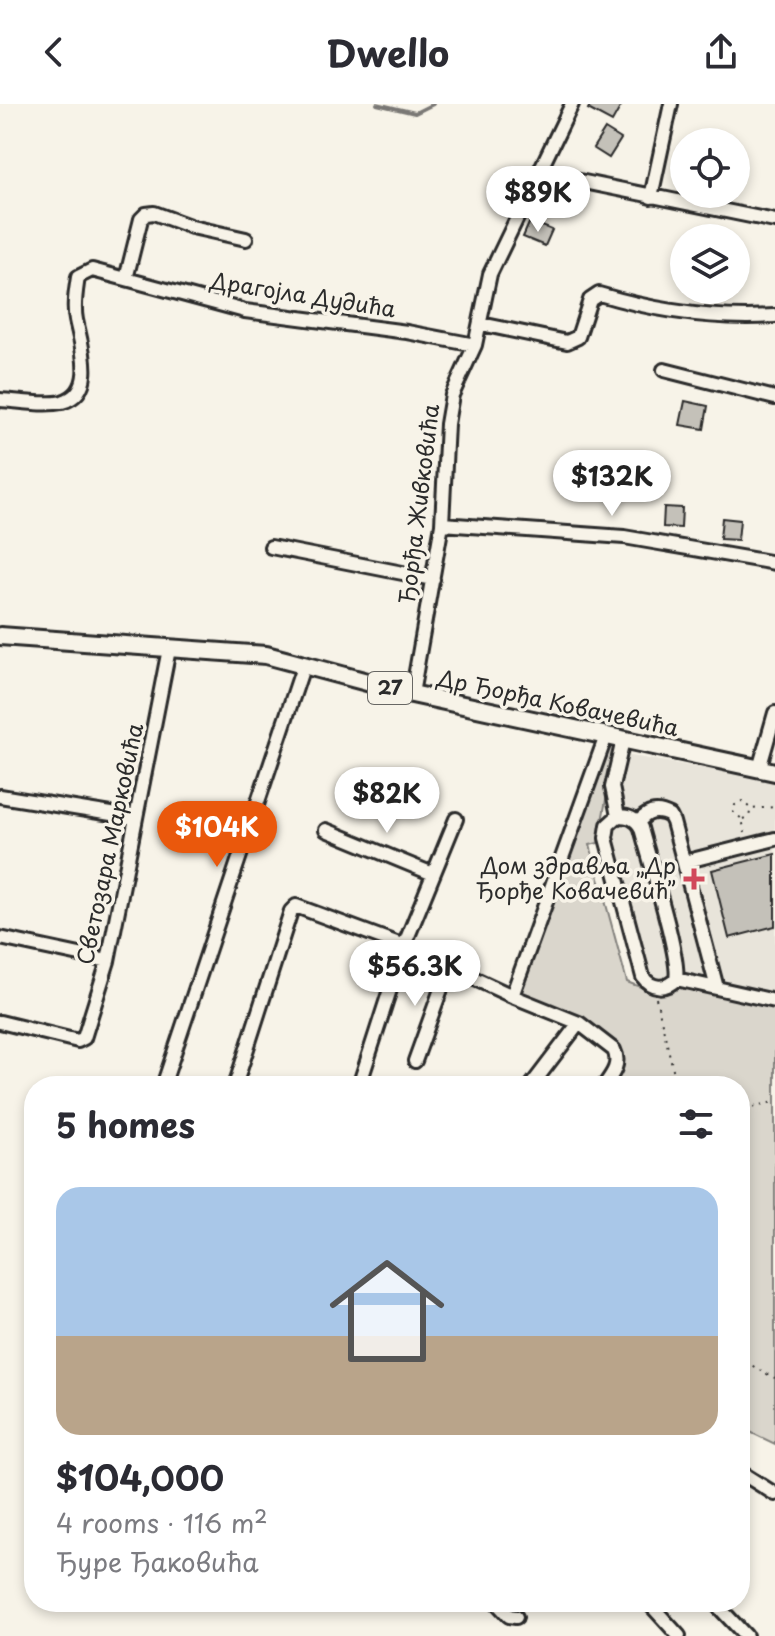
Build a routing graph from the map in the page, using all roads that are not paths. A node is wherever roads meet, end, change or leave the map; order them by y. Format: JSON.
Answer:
{"nodes":[{"id":1,"x":572,"y":104,"type":"edge"},
{"id":2,"x":671,"y":104,"type":"edge"},
{"id":3,"x":540,"y":173,"type":"junction"},
{"id":4,"x":651,"y":197,"type":"junction"},
{"id":5,"x":775,"y":221,"type":"edge"},
{"id":6,"x":246,"y":239,"type":"dead end"},
{"id":7,"x":126,"y":279,"type":"junction"},
{"id":8,"x":775,"y":316,"type":"edge"},
{"id":9,"x":481,"y":324,"type":"junction"},
{"id":10,"x":475,"y":345,"type":"junction"},
{"id":11,"x":664,"y":370,"type":"dead end"},
{"id":12,"x":775,"y":398,"type":"edge"},
{"id":13,"x":0,"y":400,"type":"edge"},
{"id":14,"x":442,"y":524,"type":"junction"},
{"id":15,"x":271,"y":547,"type":"dead end"},
{"id":16,"x":775,"y":563,"type":"edge"},
{"id":17,"x":433,"y":579,"type":"junction"},
{"id":18,"x":0,"y":636,"type":"edge"},
{"id":19,"x":169,"y":649,"type":"junction"},
{"id":20,"x":304,"y":664,"type":"junction"},
{"id":21,"x":412,"y":694,"type":"junction"},
{"id":22,"x":775,"y":713,"type":"edge"},
{"id":23,"x":614,"y":738,"type":"junction"},
{"id":24,"x":767,"y":771,"type":"edge"},
{"id":25,"x":0,"y":796,"type":"edge"},
{"id":26,"x":618,"y":816,"type":"junction"},
{"id":27,"x":136,"y":818,"type":"junction"},
{"id":28,"x":456,"y":819,"type":"dead end"},
{"id":29,"x":638,"y":823,"type":"junction"},
{"id":30,"x":326,"y":830,"type":"dead end"},
{"id":31,"x":775,"y":839,"type":"edge"},
{"id":32,"x":684,"y":862,"type":"junction"},
{"id":33,"x":433,"y":874,"type":"junction"},
{"id":34,"x":0,"y":938,"type":"edge"},
{"id":35,"x":404,"y":946,"type":"junction"},
{"id":36,"x":108,"y":961,"type":"junction"},
{"id":37,"x":449,"y":967,"type":"junction"},
{"id":38,"x":676,"y":979,"type":"junction"},
{"id":39,"x":717,"y":988,"type":"junction"},
{"id":40,"x":512,"y":996,"type":"junction"},
{"id":41,"x":775,"y":1001,"type":"edge"},
{"id":42,"x":0,"y":1022,"type":"edge"},
{"id":43,"x":579,"y":1023,"type":"junction"},
{"id":44,"x":415,"y":1061,"type":"dead end"},
{"id":45,"x":166,"y":1076,"type":"edge"},
{"id":46,"x":238,"y":1076,"type":"edge"},
{"id":47,"x":362,"y":1076,"type":"edge"},
{"id":48,"x":539,"y":1076,"type":"edge"},
{"id":49,"x":611,"y":1076,"type":"edge"},
{"id":50,"x":750,"y":1478,"type":"edge"},
{"id":51,"x":775,"y":1494,"type":"edge"},
{"id":52,"x":505,"y":1612,"type":"edge"},
{"id":53,"x":657,"y":1612,"type":"edge"},
{"id":54,"x":723,"y":1612,"type":"edge"},
{"id":55,"x":516,"y":1617,"type":"dead end"},
{"id":56,"x":679,"y":1636,"type":"edge"},
{"id":57,"x":746,"y":1636,"type":"edge"}],
"edges":[{"from":1,"to":3,"type":"street","name":"Ђорђа Живковића"},
{"from":2,"to":4,"type":"street"},
{"from":3,"to":4,"type":"street"},
{"from":3,"to":9,"type":"street","name":"Ђорђа Живковића"},
{"from":4,"to":5,"type":"street"},
{"from":6,"to":7,"type":"street"},
{"from":7,"to":10,"type":"street","name":"Драгојла Дудића"},
{"from":7,"to":13,"type":"street","name":"Драгојла Дудића"},
{"from":8,"to":9,"type":"street"},
{"from":9,"to":10,"type":"street","name":"Ђорђа Живковића"},
{"from":10,"to":14,"type":"street","name":"Ђорђа Живковића"},
{"from":11,"to":12,"type":"street"},
{"from":14,"to":16,"type":"street"},
{"from":14,"to":17,"type":"street","name":"Ђорђа Живковића"},
{"from":15,"to":17,"type":"street"},
{"from":17,"to":21,"type":"street","name":"Ђорђа Живковића"},
{"from":18,"to":19,"type":"main road","name":"Др Ђорђа Ковачевића","number":"27"},
{"from":19,"to":20,"type":"main road","name":"Др Ђорђа Ковачевића","number":"27"},
{"from":19,"to":27,"type":"street","name":"Светозара Марковића"},
{"from":20,"to":21,"type":"main road","name":"Др Ђорђа Ковачевића","number":"27"},
{"from":20,"to":45,"type":"street"},
{"from":21,"to":23,"type":"main road","name":"Др Ђорђа Ковачевића","number":"27"},
{"from":22,"to":24,"type":"street"},
{"from":23,"to":24,"type":"main road","name":"Др Ђорђа Ковачевића","number":"27"},
{"from":23,"to":26,"type":"street"},
{"from":23,"to":40,"type":"street"},
{"from":25,"to":27,"type":"street"},
{"from":26,"to":29,"type":"street"},
{"from":26,"to":38,"type":"street"},
{"from":27,"to":36,"type":"street","name":"Светозара Марковића"},
{"from":28,"to":33,"type":"street"},
{"from":29,"to":32,"type":"street"},
{"from":29,"to":38,"type":"street"},
{"from":30,"to":33,"type":"street"},
{"from":31,"to":32,"type":"street"},
{"from":32,"to":39,"type":"street"},
{"from":33,"to":35,"type":"street"},
{"from":34,"to":36,"type":"street"},
{"from":35,"to":37,"type":"street"},
{"from":35,"to":46,"type":"street"},
{"from":35,"to":47,"type":"street"},
{"from":36,"to":42,"type":"street","name":"Светозара Марковића"},
{"from":37,"to":40,"type":"street"},
{"from":37,"to":44,"type":"street"},
{"from":38,"to":39,"type":"street"},
{"from":39,"to":41,"type":"street"},
{"from":40,"to":43,"type":"street"},
{"from":43,"to":48,"type":"street"},
{"from":43,"to":49,"type":"street"},
{"from":50,"to":51,"type":"street"},
{"from":52,"to":55,"type":"street"},
{"from":53,"to":56,"type":"street"},
{"from":54,"to":57,"type":"street"}]}
